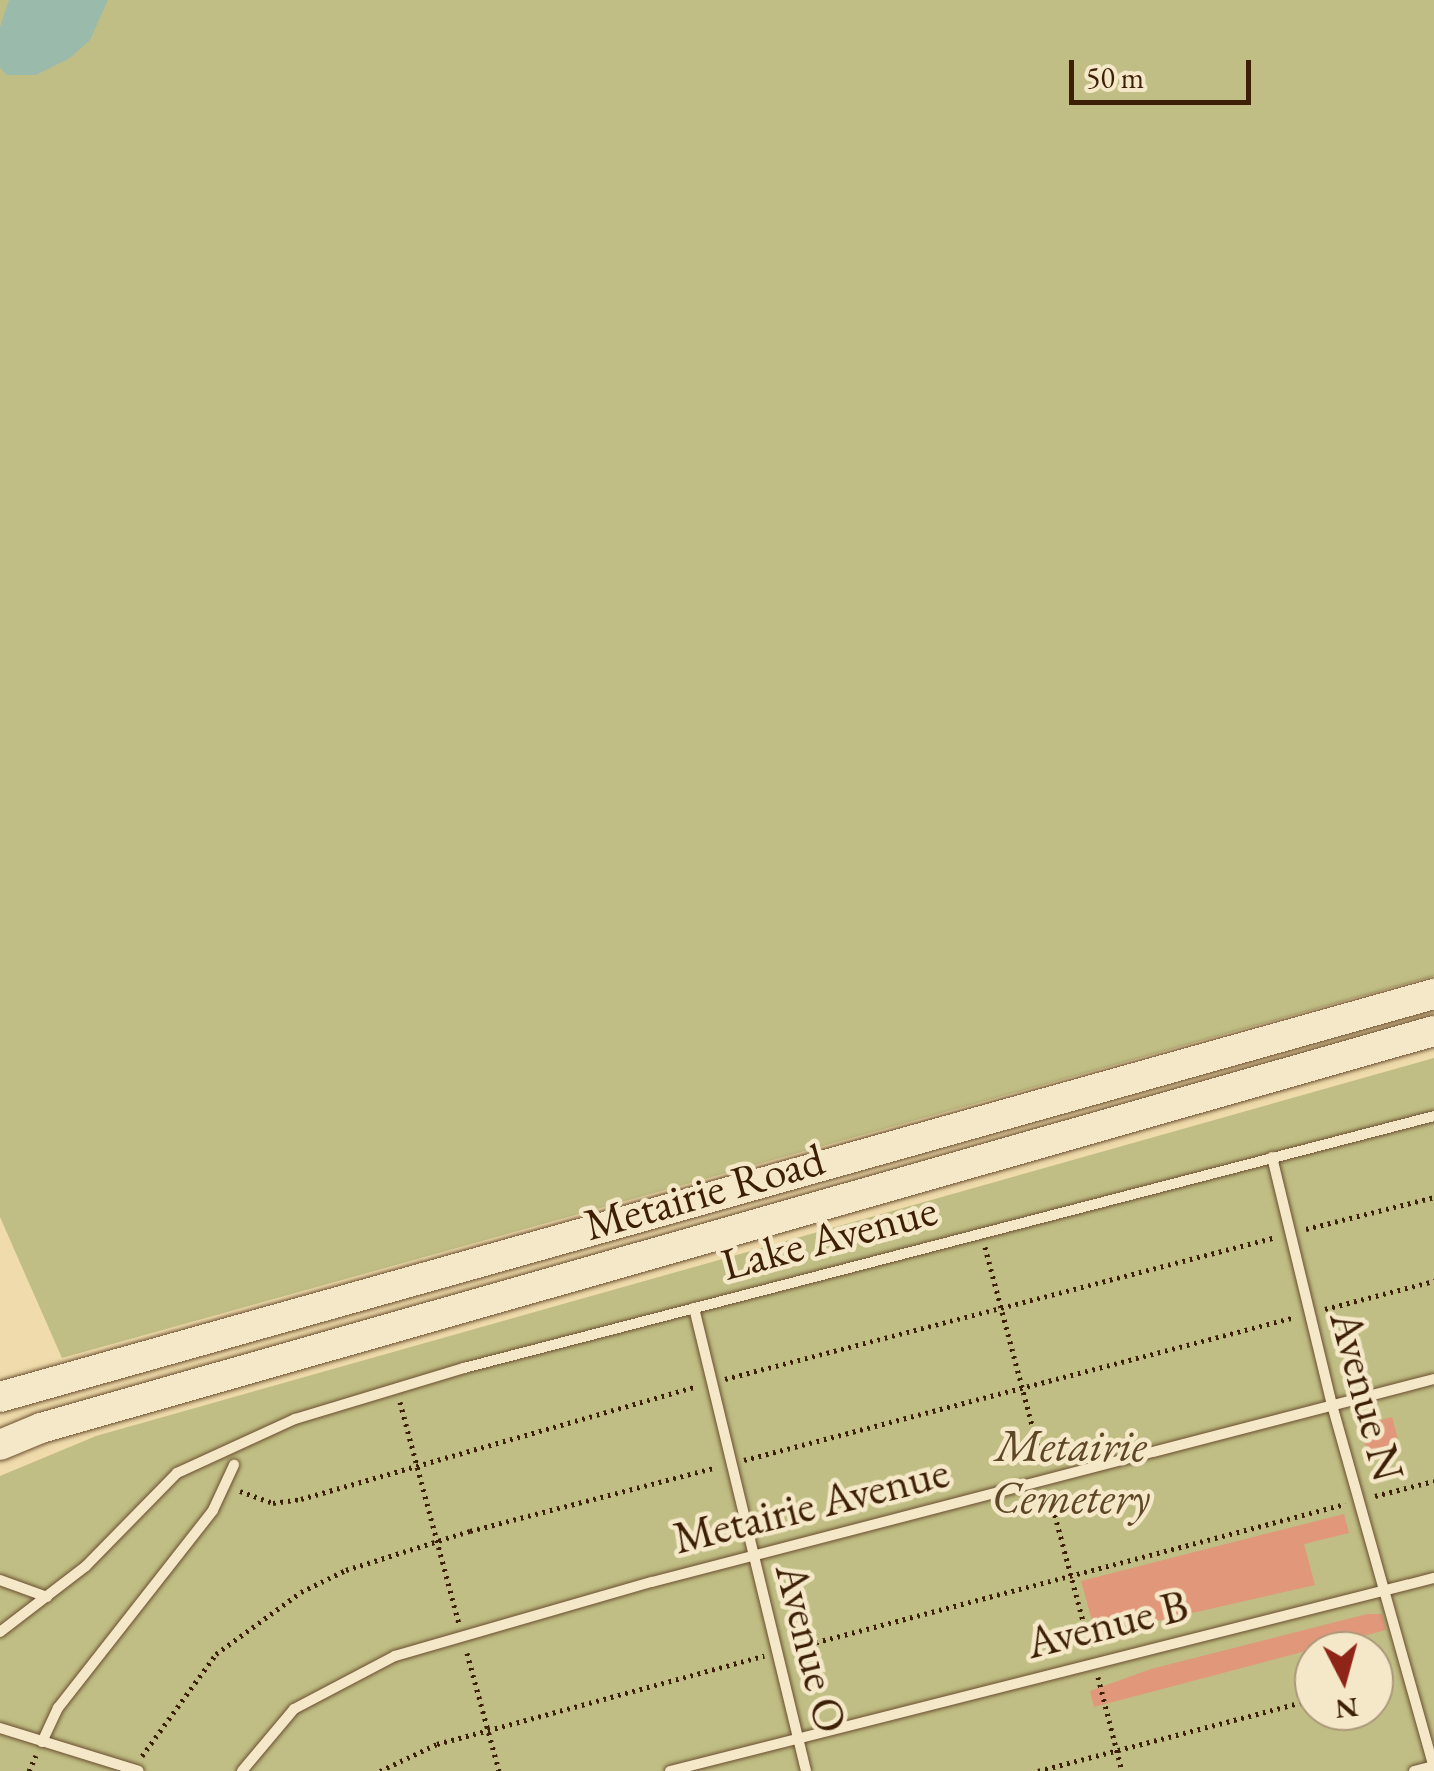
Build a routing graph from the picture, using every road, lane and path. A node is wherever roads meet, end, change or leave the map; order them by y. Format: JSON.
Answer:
{"nodes":[{"id":1,"x":1434,"y":994,"type":"edge"},
{"id":2,"x":1434,"y":1031,"type":"edge"},
{"id":3,"x":1434,"y":1116,"type":"edge"},
{"id":4,"x":1272,"y":1158,"type":"junction"},
{"id":5,"x":1434,"y":1197,"type":"edge"},
{"id":6,"x":981,"y":1233,"type":"junction"},
{"id":7,"x":1289,"y":1233,"type":"junction"},
{"id":8,"x":1434,"y":1281,"type":"edge"},
{"id":9,"x":1001,"y":1307,"type":"junction"},
{"id":10,"x":694,"y":1308,"type":"junction"},
{"id":11,"x":1309,"y":1313,"type":"junction"},
{"id":12,"x":1434,"y":1379,"type":"edge"},
{"id":13,"x":711,"y":1382,"type":"junction"},
{"id":14,"x":397,"y":1388,"type":"junction"},
{"id":15,"x":1022,"y":1388,"type":"junction"},
{"id":16,"x":0,"y":1397,"type":"edge"},
{"id":17,"x":1332,"y":1405,"type":"junction"},
{"id":18,"x":0,"y":1446,"type":"edge"},
{"id":19,"x":417,"y":1464,"type":"junction"},
{"id":20,"x":728,"y":1464,"type":"junction"},
{"id":21,"x":234,"y":1465,"type":"dead end"},
{"id":22,"x":1046,"y":1480,"type":"junction"},
{"id":23,"x":1434,"y":1480,"type":"edge"},
{"id":24,"x":226,"y":1482,"type":"junction"},
{"id":25,"x":1359,"y":1500,"type":"junction"},
{"id":26,"x":438,"y":1541,"type":"junction"},
{"id":27,"x":753,"y":1558,"type":"junction"},
{"id":28,"x":1071,"y":1576,"type":"junction"},
{"id":29,"x":1434,"y":1578,"type":"edge"},
{"id":30,"x":0,"y":1580,"type":"edge"},
{"id":31,"x":1384,"y":1591,"type":"junction"},
{"id":32,"x":46,"y":1596,"type":"junction"},
{"id":33,"x":0,"y":1632,"type":"edge"},
{"id":34,"x":463,"y":1635,"type":"junction"},
{"id":35,"x":776,"y":1653,"type":"junction"},
{"id":36,"x":1094,"y":1664,"type":"junction"},
{"id":37,"x":1294,"y":1705,"type":"edge"},
{"id":38,"x":0,"y":1728,"type":"edge"},
{"id":39,"x":488,"y":1729,"type":"junction"},
{"id":40,"x":798,"y":1739,"type":"junction"},
{"id":41,"x":42,"y":1742,"type":"junction"},
{"id":42,"x":1117,"y":1750,"type":"junction"},
{"id":43,"x":1434,"y":1766,"type":"edge"},
{"id":44,"x":137,"y":1770,"type":"edge"},
{"id":45,"x":242,"y":1771,"type":"edge"},
{"id":46,"x":380,"y":1771,"type":"edge"},
{"id":47,"x":499,"y":1771,"type":"edge"},
{"id":48,"x":670,"y":1771,"type":"edge"},
{"id":49,"x":806,"y":1771,"type":"edge"},
{"id":50,"x":1038,"y":1771,"type":"edge"},
{"id":51,"x":1122,"y":1771,"type":"edge"},
{"id":52,"x":1414,"y":1771,"type":"edge"}],
"edges":[{"from":1,"to":16,"type":"main road","name":"Metairie Road"},
{"from":2,"to":18,"type":"main road","name":"Metairie Road"},
{"from":3,"to":4,"type":"lane","name":"Lake Avenue"},
{"from":4,"to":6,"type":"lane","name":"Lake Avenue"},
{"from":4,"to":7,"type":"lane","name":"Avenue N"},
{"from":5,"to":7,"type":"path"},
{"from":6,"to":9,"type":"path"},
{"from":6,"to":10,"type":"lane","name":"Lake Avenue"},
{"from":7,"to":9,"type":"path"},
{"from":7,"to":11,"type":"lane","name":"Avenue N"},
{"from":8,"to":11,"type":"path"},
{"from":9,"to":13,"type":"path"},
{"from":9,"to":15,"type":"path"},
{"from":10,"to":13,"type":"lane","name":"Avenue O"},
{"from":10,"to":14,"type":"lane","name":"Lake Avenue"},
{"from":11,"to":15,"type":"path"},
{"from":11,"to":17,"type":"lane","name":"Avenue N"},
{"from":12,"to":17,"type":"lane","name":"Metairie Avenue"},
{"from":13,"to":19,"type":"path"},
{"from":13,"to":20,"type":"lane","name":"Avenue O"},
{"from":14,"to":19,"type":"path"},
{"from":14,"to":32,"type":"lane","name":"Lake Avenue"},
{"from":15,"to":20,"type":"path"},
{"from":15,"to":22,"type":"path"},
{"from":17,"to":22,"type":"lane","name":"Metairie Avenue"},
{"from":17,"to":25,"type":"lane","name":"Avenue N"},
{"from":19,"to":24,"type":"path"},
{"from":19,"to":26,"type":"path"},
{"from":20,"to":26,"type":"path"},
{"from":20,"to":27,"type":"lane","name":"Avenue O"},
{"from":21,"to":24,"type":"lane"},
{"from":22,"to":27,"type":"lane","name":"Metairie Avenue"},
{"from":22,"to":28,"type":"path"},
{"from":23,"to":25,"type":"path"},
{"from":24,"to":41,"type":"lane"},
{"from":25,"to":28,"type":"path"},
{"from":25,"to":31,"type":"lane","name":"Avenue N"},
{"from":26,"to":34,"type":"path"},
{"from":26,"to":44,"type":"path"},
{"from":27,"to":34,"type":"lane","name":"Metairie Avenue"},
{"from":27,"to":35,"type":"lane","name":"Avenue O"},
{"from":28,"to":35,"type":"path"},
{"from":28,"to":36,"type":"path"},
{"from":29,"to":31,"type":"lane","name":"Avenue B"},
{"from":30,"to":32,"type":"lane"},
{"from":31,"to":36,"type":"lane","name":"Avenue B"},
{"from":31,"to":43,"type":"lane","name":"Avenue N"},
{"from":32,"to":33,"type":"lane","name":"Lake Avenue"},
{"from":34,"to":39,"type":"path"},
{"from":34,"to":45,"type":"lane","name":"Metairie Avenue"},
{"from":35,"to":39,"type":"path"},
{"from":35,"to":40,"type":"lane","name":"Avenue O"},
{"from":36,"to":40,"type":"lane","name":"Avenue B"},
{"from":36,"to":42,"type":"path"},
{"from":37,"to":42,"type":"path"},
{"from":38,"to":41,"type":"lane"},
{"from":39,"to":46,"type":"path"},
{"from":39,"to":47,"type":"path"},
{"from":40,"to":48,"type":"lane","name":"Avenue B"},
{"from":40,"to":49,"type":"lane","name":"Avenue O"},
{"from":41,"to":44,"type":"lane"},
{"from":42,"to":50,"type":"path"},
{"from":42,"to":51,"type":"path"},
{"from":43,"to":52,"type":"lane"}]}
